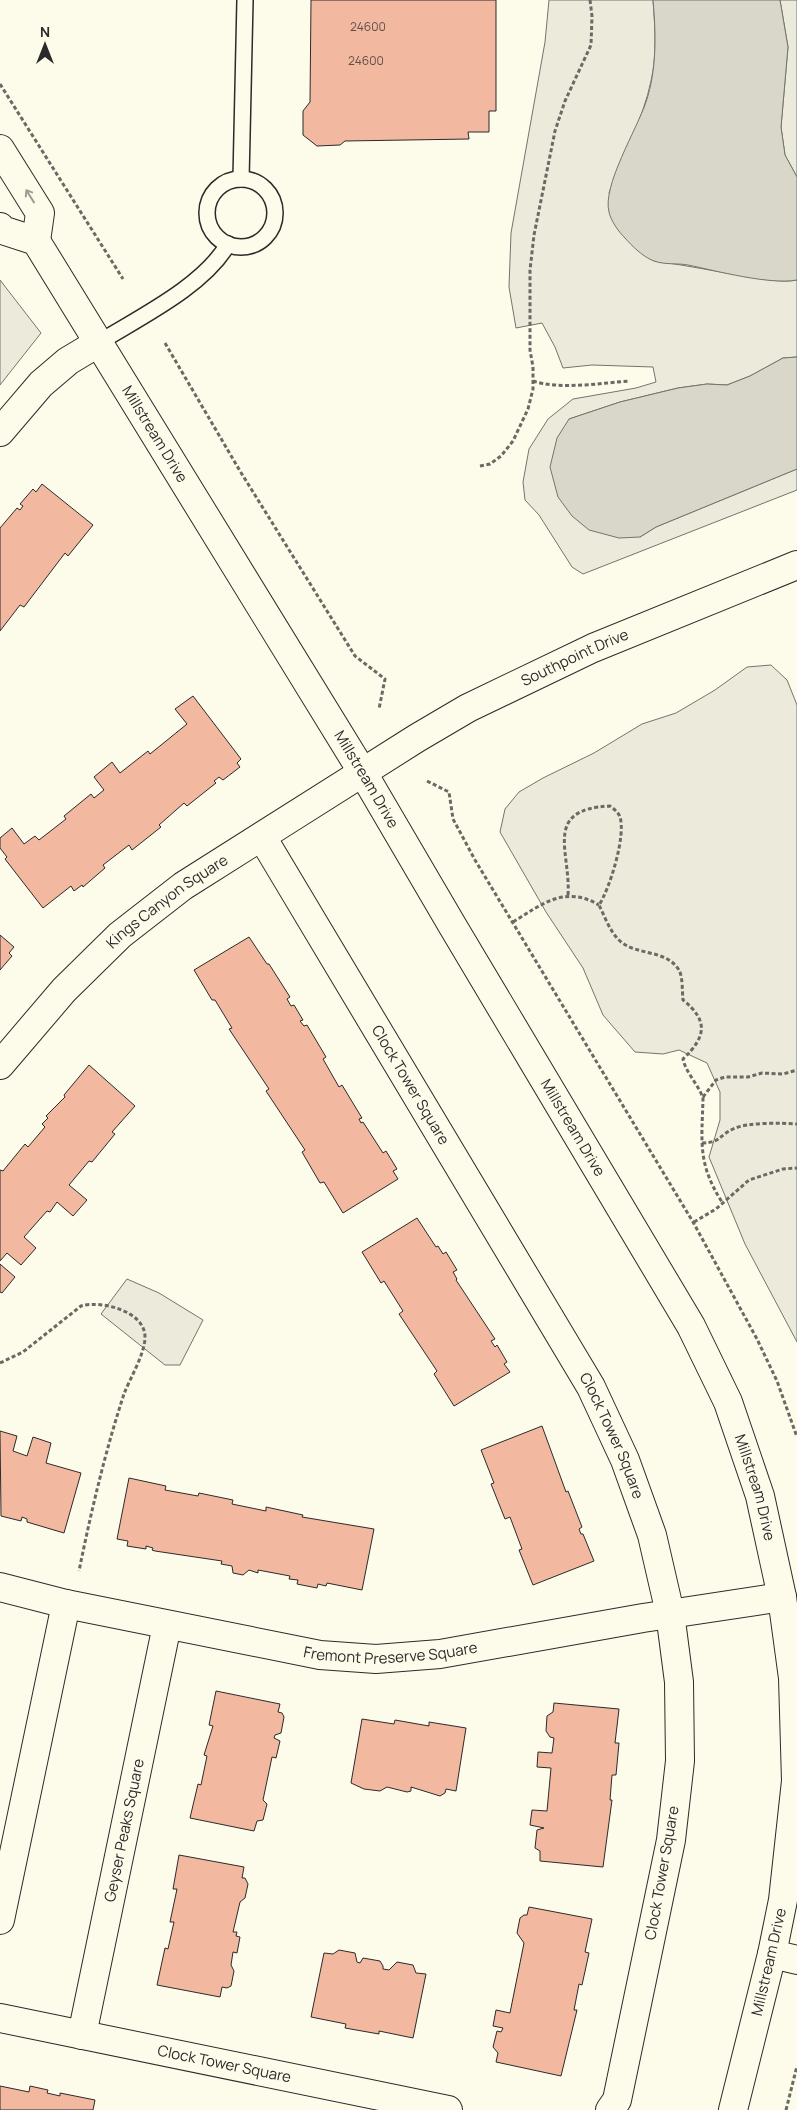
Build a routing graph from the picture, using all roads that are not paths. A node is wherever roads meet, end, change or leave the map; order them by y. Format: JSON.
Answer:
{"nodes":[{"id":1,"x":245,"y":0,"type":"edge"},
{"id":2,"x":0,"y":150,"type":"edge"},
{"id":3,"x":241,"y":179,"type":"junction"},
{"id":4,"x":0,"y":227,"type":"edge"},
{"id":5,"x":36,"y":241,"type":"junction"},
{"id":6,"x":228,"y":244,"type":"junction"},
{"id":7,"x":98,"y":343,"type":"junction"},
{"id":8,"x":1,"y":428,"type":"edge"},
{"id":9,"x":797,"y":565,"type":"edge"},
{"id":10,"x":364,"y":773,"type":"junction"},
{"id":11,"x":262,"y":837,"type":"junction"},
{"id":12,"x":0,"y":1065,"type":"edge"},
{"id":13,"x":0,"y":1587,"type":"edge"},
{"id":14,"x":782,"y":1597,"type":"junction"},
{"id":15,"x":66,"y":1604,"type":"junction"},
{"id":16,"x":670,"y":1613,"type":"junction"},
{"id":17,"x":167,"y":1625,"type":"junction"},
{"id":18,"x":790,"y":1902,"type":"edge"},
{"id":19,"x":0,"y":1920,"type":"edge"},
{"id":20,"x":785,"y":1957,"type":"edge"},
{"id":21,"x":0,"y":2018,"type":"edge"},
{"id":22,"x":82,"y":2035,"type":"junction"},
{"id":23,"x":448,"y":2110,"type":"edge"},
{"id":24,"x":610,"y":2110,"type":"edge"},
{"id":25,"x":733,"y":2110,"type":"edge"}],
"edges":[{"from":1,"to":3,"type":"lane"},
{"from":5,"to":2,"type":"street","one_way":true},
{"from":3,"to":6,"type":"lane"},
{"from":3,"to":6,"type":"lane"},
{"from":4,"to":5,"type":"street"},
{"from":5,"to":7,"type":"street","name":"Millstream Drive"},
{"from":6,"to":7,"type":"lane"},
{"from":7,"to":8,"type":"street"},
{"from":7,"to":10,"type":"street","name":"Millstream Drive"},
{"from":9,"to":10,"type":"street","name":"Southpoint Drive"},
{"from":10,"to":11,"type":"street","name":"Kings Canyon Square"},
{"from":10,"to":14,"type":"street","name":"Millstream Drive"},
{"from":11,"to":12,"type":"street","name":"Kings Canyon Square"},
{"from":11,"to":16,"type":"street","name":"Clock Tower Square"},
{"from":13,"to":15,"type":"street","name":"Fremont Preserve Square"},
{"from":14,"to":16,"type":"street","name":"Fremont Preserve Square"},
{"from":14,"to":18,"type":"street","name":"Millstream Drive"},
{"from":15,"to":17,"type":"street","name":"Fremont Preserve Square"},
{"from":15,"to":19,"type":"street"},
{"from":16,"to":17,"type":"street","name":"Fremont Preserve Square"},
{"from":16,"to":24,"type":"street","name":"Clock Tower Square"},
{"from":17,"to":22,"type":"street","name":"Geyser Peaks Square"},
{"from":18,"to":20,"type":"street","name":"Millstream Drive"},
{"from":20,"to":25,"type":"street","name":"Millstream Drive"},
{"from":21,"to":22,"type":"street","name":"Clock Tower Square"},
{"from":22,"to":23,"type":"street","name":"Clock Tower Square"}]}
